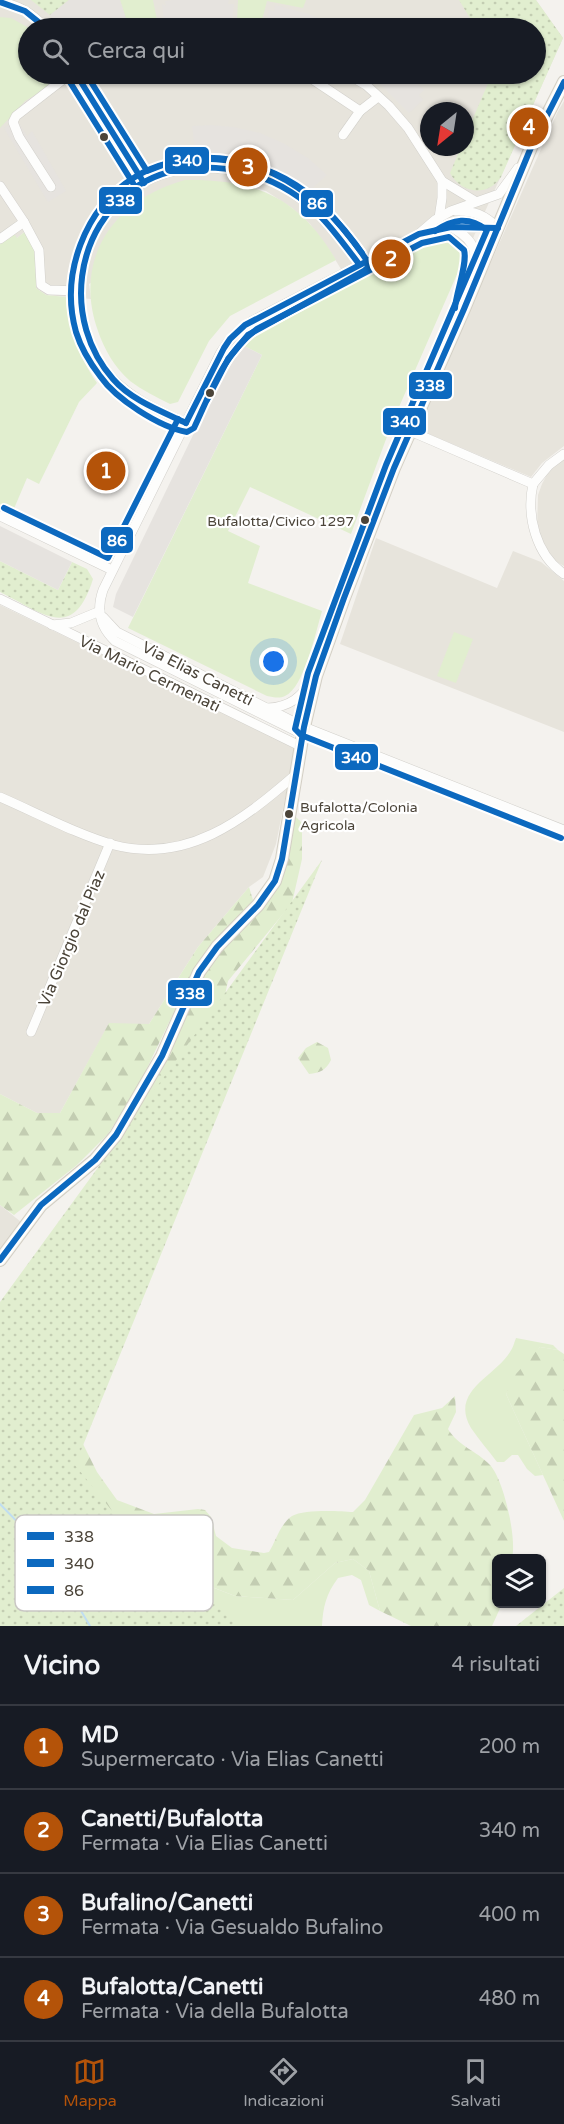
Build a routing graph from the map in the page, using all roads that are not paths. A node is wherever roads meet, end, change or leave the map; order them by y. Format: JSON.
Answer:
{"nodes":[{"id":1,"x":0,"y":2,"type":"edge"},
{"id":2,"x":36,"y":18,"type":"edge"},
{"id":3,"x":564,"y":82,"type":"edge"},
{"id":4,"x":57,"y":84,"type":"edge"},
{"id":5,"x":82,"y":84,"type":"edge"},
{"id":6,"x":320,"y":84,"type":"edge"},
{"id":7,"x":364,"y":84,"type":"edge"},
{"id":8,"x":378,"y":97,"type":"junction"},
{"id":9,"x":360,"y":111,"type":"junction"},
{"id":10,"x":343,"y":135,"type":"dead end"},
{"id":11,"x":532,"y":145,"type":"junction"},
{"id":12,"x":441,"y":181,"type":"junction"},
{"id":13,"x":144,"y":183,"type":"junction"},
{"id":14,"x":0,"y":186,"type":"edge"},
{"id":15,"x":51,"y":187,"type":"dead end"},
{"id":16,"x":475,"y":201,"type":"junction"},
{"id":17,"x":452,"y":211,"type":"junction"},
{"id":18,"x":439,"y":218,"type":"junction"},
{"id":19,"x":24,"y":222,"type":"junction"},
{"id":20,"x":451,"y":227,"type":"junction"},
{"id":21,"x":498,"y":228,"type":"junction"},
{"id":22,"x":419,"y":234,"type":"junction"},
{"id":23,"x":0,"y":239,"type":"edge"},
{"id":24,"x":359,"y":264,"type":"junction"},
{"id":25,"x":79,"y":291,"type":"junction"},
{"id":26,"x":464,"y":309,"type":"junction"},
{"id":27,"x":186,"y":423,"type":"junction"},
{"id":28,"x":410,"y":431,"type":"junction"},
{"id":29,"x":564,"y":453,"type":"edge"},
{"id":30,"x":533,"y":484,"type":"junction"},
{"id":31,"x":0,"y":516,"type":"edge"},
{"id":32,"x":112,"y":570,"type":"junction"},
{"id":33,"x":564,"y":574,"type":"edge"},
{"id":34,"x":0,"y":599,"type":"edge"},
{"id":35,"x":100,"y":611,"type":"junction"},
{"id":36,"x":84,"y":619,"type":"junction"},
{"id":37,"x":52,"y":625,"type":"junction"},
{"id":38,"x":80,"y":639,"type":"junction"},
{"id":39,"x":115,"y":641,"type":"junction"},
{"id":40,"x":94,"y":646,"type":"junction"},
{"id":41,"x":177,"y":668,"type":"junction"},
{"id":42,"x":316,"y":676,"type":"junction"},
{"id":43,"x":268,"y":708,"type":"junction"},
{"id":44,"x":302,"y":736,"type":"junction"},
{"id":45,"x":294,"y":776,"type":"junction"},
{"id":46,"x":0,"y":797,"type":"edge"},
{"id":47,"x":564,"y":830,"type":"edge"},
{"id":48,"x":110,"y":843,"type":"junction"},
{"id":49,"x":32,"y":1032,"type":"dead end"},
{"id":50,"x":0,"y":1260,"type":"edge"}],
"edges":[{"from":1,"to":2,"type":"street"},
{"from":3,"to":11,"type":"street"},
{"from":4,"to":15,"type":"street"},
{"from":5,"to":13,"type":"street"},
{"from":6,"to":9,"type":"street"},
{"from":7,"to":8,"type":"street"},
{"from":8,"to":9,"type":"street"},
{"from":8,"to":12,"type":"street"},
{"from":9,"to":10,"type":"street"},
{"from":11,"to":16,"type":"street"},
{"from":11,"to":21,"type":"street"},
{"from":12,"to":16,"type":"street"},
{"from":12,"to":18,"type":"street"},
{"from":13,"to":24,"type":"street"},
{"from":13,"to":25,"type":"street"},
{"from":14,"to":19,"type":"street"},
{"from":16,"to":17,"type":"street"},
{"from":17,"to":18,"type":"street"},
{"from":17,"to":21,"type":"street"},
{"from":18,"to":22,"type":"street"},
{"from":19,"to":23,"type":"street"},
{"from":19,"to":25,"type":"street"},
{"from":20,"to":21,"type":"street"},
{"from":20,"to":22,"type":"street"},
{"from":20,"to":26,"type":"street"},
{"from":21,"to":26,"type":"street"},
{"from":22,"to":24,"type":"street"},
{"from":24,"to":27,"type":"street"},
{"from":25,"to":27,"type":"street"},
{"from":26,"to":28,"type":"street"},
{"from":27,"to":32,"type":"street"},
{"from":28,"to":30,"type":"street"},
{"from":28,"to":42,"type":"street"},
{"from":29,"to":30,"type":"street"},
{"from":30,"to":33,"type":"street"},
{"from":31,"to":32,"type":"street"},
{"from":32,"to":35,"type":"street"},
{"from":34,"to":37,"type":"street","name":"Via Mario Cermenati"},
{"from":35,"to":36,"type":"street"},
{"from":35,"to":39,"type":"street"},
{"from":35,"to":41,"type":"street","name":"Via Elias Canetti"},
{"from":36,"to":37,"type":"street"},
{"from":36,"to":38,"type":"street"},
{"from":37,"to":38,"type":"street","name":"Via Mario Cermenati"},
{"from":38,"to":40,"type":"street","name":"Via Mario Cermenati"},
{"from":39,"to":40,"type":"street"},
{"from":39,"to":41,"type":"street","name":"Via Elias Canetti"},
{"from":40,"to":44,"type":"street","name":"Via Mario Cermenati"},
{"from":41,"to":43,"type":"street","name":"Via Elias Canetti"},
{"from":41,"to":44,"type":"street","name":"Via Elias Canetti"},
{"from":42,"to":43,"type":"street"},
{"from":42,"to":44,"type":"street"},
{"from":43,"to":44,"type":"street","name":"Via Elias Canetti"},
{"from":44,"to":45,"type":"street"},
{"from":44,"to":47,"type":"street"},
{"from":45,"to":48,"type":"street"},
{"from":45,"to":50,"type":"street"},
{"from":46,"to":48,"type":"street"},
{"from":48,"to":49,"type":"street","name":"Via Giorgio dal Piaz"}]}
